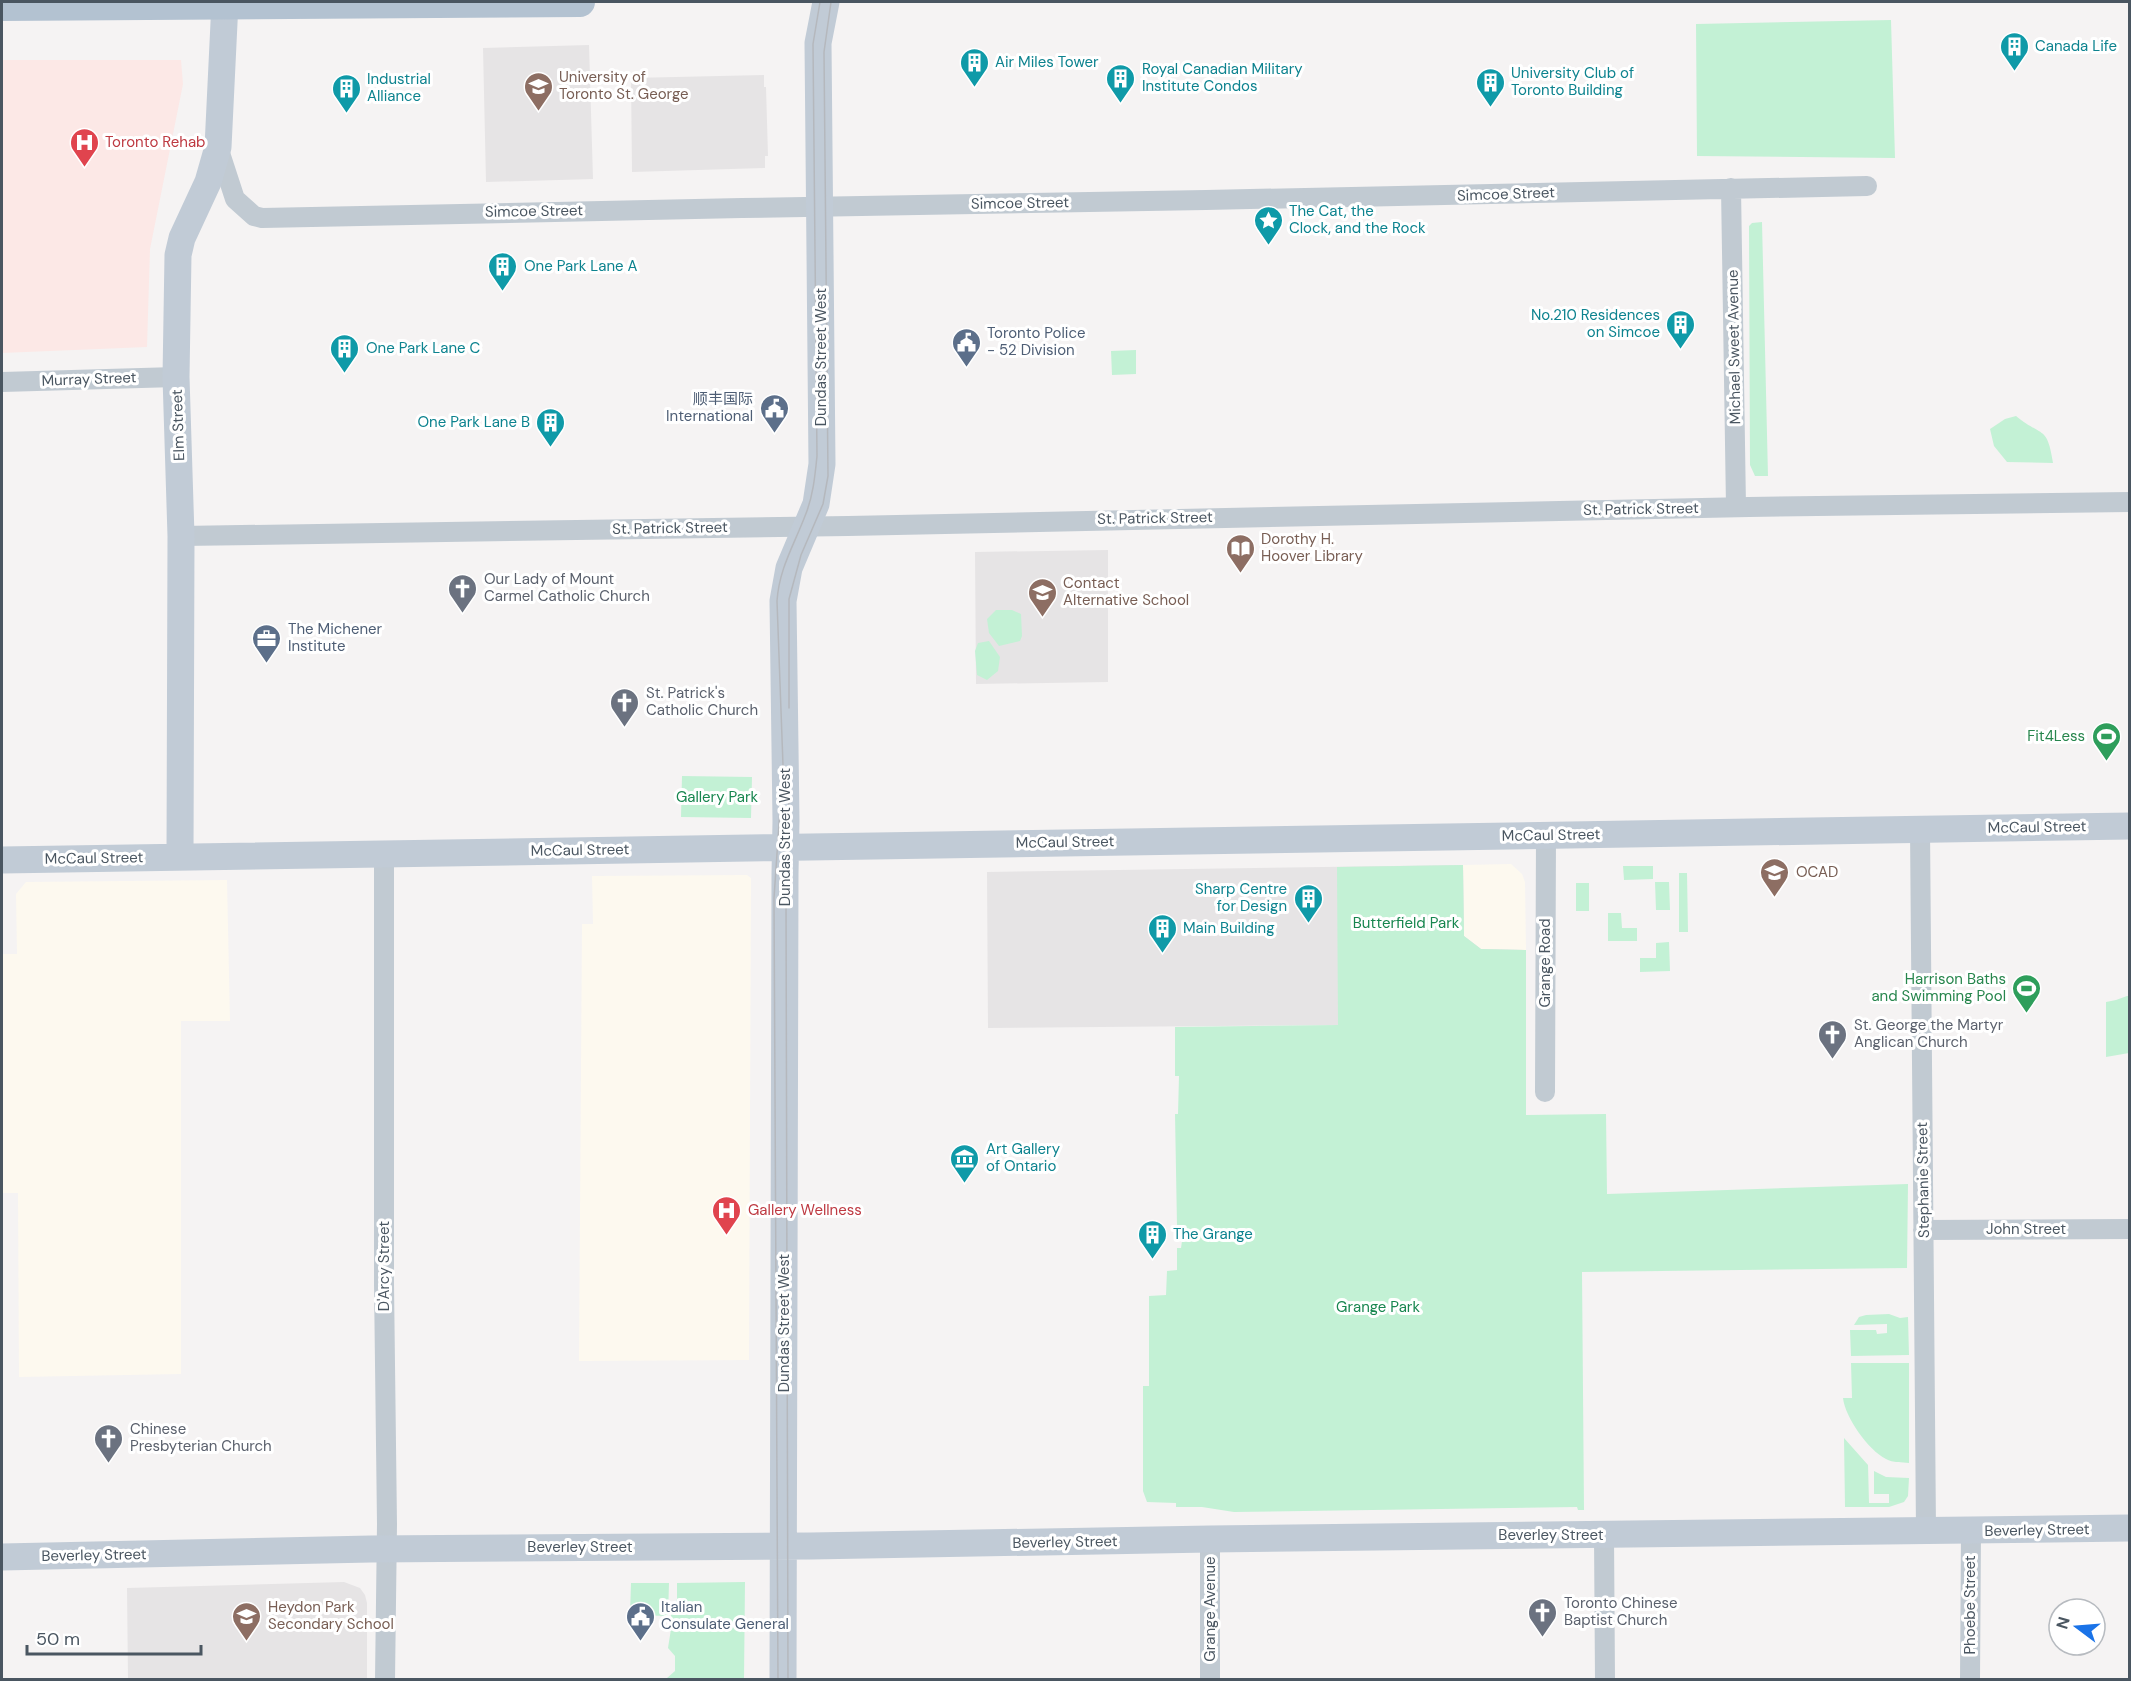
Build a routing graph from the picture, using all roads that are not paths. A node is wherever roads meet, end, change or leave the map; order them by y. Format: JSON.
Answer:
{"nodes":[{"id":1,"x":580,"y":2,"type":"edge"},
{"id":2,"x":826,"y":2,"type":"edge"},
{"id":3,"x":225,"y":3,"type":"edge"},
{"id":4,"x":2,"y":6,"type":"edge"},
{"id":5,"x":218,"y":147,"type":"junction"},
{"id":6,"x":1866,"y":186,"type":"dead end"},
{"id":7,"x":1731,"y":188,"type":"junction"},
{"id":8,"x":819,"y":206,"type":"junction"},
{"id":9,"x":176,"y":377,"type":"junction"},
{"id":10,"x":2,"y":382,"type":"edge"},
{"id":11,"x":2130,"y":502,"type":"edge"},
{"id":12,"x":1736,"y":507,"type":"junction"},
{"id":13,"x":807,"y":526,"type":"junction"},
{"id":14,"x":182,"y":536,"type":"junction"},
{"id":15,"x":2130,"y":826,"type":"edge"},
{"id":16,"x":1920,"y":829,"type":"junction"},
{"id":17,"x":1546,"y":835,"type":"junction"},
{"id":18,"x":785,"y":848,"type":"junction"},
{"id":19,"x":384,"y":853,"type":"junction"},
{"id":20,"x":180,"y":856,"type":"junction"},
{"id":21,"x":2,"y":860,"type":"edge"},
{"id":22,"x":1545,"y":1092,"type":"dead end"},
{"id":23,"x":2130,"y":1228,"type":"edge"},
{"id":24,"x":1923,"y":1230,"type":"junction"},
{"id":25,"x":2130,"y":1528,"type":"edge"},
{"id":26,"x":1926,"y":1531,"type":"junction"},
{"id":27,"x":1971,"y":1531,"type":"junction"},
{"id":28,"x":1604,"y":1535,"type":"junction"},
{"id":29,"x":1210,"y":1539,"type":"junction"},
{"id":30,"x":783,"y":1547,"type":"junction"},
{"id":31,"x":386,"y":1550,"type":"junction"},
{"id":32,"x":2,"y":1557,"type":"edge"},
{"id":33,"x":385,"y":1680,"type":"edge"},
{"id":34,"x":783,"y":1680,"type":"edge"},
{"id":35,"x":1210,"y":1680,"type":"edge"},
{"id":36,"x":1605,"y":1680,"type":"edge"},
{"id":37,"x":1970,"y":1680,"type":"edge"}],
"edges":[{"from":1,"to":3,"type":"main road"},
{"from":2,"to":8,"type":"street","name":"Dundas Street West"},
{"from":3,"to":4,"type":"main road"},
{"from":3,"to":5,"type":"street","name":"Elm Street"},
{"from":5,"to":8,"type":"street","name":"Simcoe Street"},
{"from":5,"to":9,"type":"street","name":"Elm Street"},
{"from":6,"to":7,"type":"street","name":"Simcoe Street"},
{"from":7,"to":8,"type":"street","name":"Simcoe Street"},
{"from":7,"to":12,"type":"street","name":"Michael Sweet Avenue"},
{"from":8,"to":13,"type":"street","name":"Dundas Street West"},
{"from":9,"to":10,"type":"street","name":"Murray Street"},
{"from":9,"to":14,"type":"street","name":"Elm Street"},
{"from":11,"to":12,"type":"street","name":"St. Patrick Street"},
{"from":12,"to":13,"type":"street","name":"St. Patrick Street"},
{"from":13,"to":14,"type":"street","name":"St. Patrick Street"},
{"from":13,"to":18,"type":"street","name":"Dundas Street West"},
{"from":14,"to":20,"type":"street","name":"Elm Street"},
{"from":15,"to":16,"type":"street","name":"McCaul Street"},
{"from":16,"to":17,"type":"street","name":"McCaul Street"},
{"from":16,"to":24,"type":"street","name":"Stephanie Street"},
{"from":17,"to":18,"type":"street","name":"McCaul Street"},
{"from":17,"to":22,"type":"street","name":"Grange Road"},
{"from":18,"to":19,"type":"street","name":"McCaul Street"},
{"from":18,"to":30,"type":"street","name":"Dundas Street West"},
{"from":19,"to":20,"type":"street","name":"McCaul Street"},
{"from":19,"to":31,"type":"street","name":"D'Arcy Street"},
{"from":20,"to":21,"type":"street","name":"McCaul Street"},
{"from":23,"to":24,"type":"street","name":"John Street"},
{"from":24,"to":26,"type":"street","name":"Stephanie Street"},
{"from":25,"to":27,"type":"street","name":"Beverley Street"},
{"from":26,"to":27,"type":"street","name":"Beverley Street"},
{"from":26,"to":28,"type":"street","name":"Beverley Street"},
{"from":27,"to":37,"type":"street","name":"Phoebe Street"},
{"from":28,"to":29,"type":"street","name":"Beverley Street"},
{"from":28,"to":36,"type":"street"},
{"from":29,"to":30,"type":"street","name":"Beverley Street"},
{"from":29,"to":35,"type":"street","name":"Grange Avenue"},
{"from":30,"to":31,"type":"street","name":"Beverley Street"},
{"from":30,"to":34,"type":"street","name":"Dundas Street West"},
{"from":31,"to":32,"type":"street","name":"Beverley Street"},
{"from":31,"to":33,"type":"street","name":"D'Arcy Street"}]}
